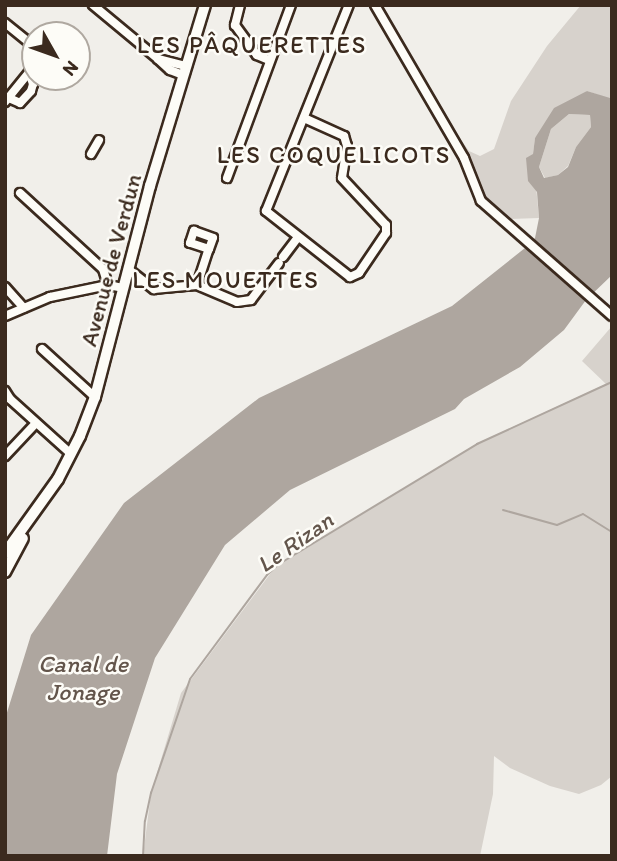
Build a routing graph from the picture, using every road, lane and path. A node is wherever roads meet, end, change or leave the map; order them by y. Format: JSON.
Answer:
{"nodes":[{"id":1,"x":93,"y":5,"type":"edge"},
{"id":2,"x":205,"y":5,"type":"edge"},
{"id":3,"x":240,"y":5,"type":"edge"},
{"id":4,"x":291,"y":5,"type":"edge"},
{"id":5,"x":349,"y":5,"type":"edge"},
{"id":6,"x":375,"y":5,"type":"edge"},
{"id":7,"x":5,"y":23,"type":"edge"},
{"id":8,"x":21,"y":36,"type":"edge"},
{"id":9,"x":269,"y":60,"type":"junction"},
{"id":10,"x":185,"y":71,"type":"junction"},
{"id":11,"x":21,"y":83,"type":"edge"},
{"id":12,"x":31,"y":91,"type":"edge"},
{"id":13,"x":7,"y":100,"type":"edge"},
{"id":14,"x":304,"y":118,"type":"junction"},
{"id":15,"x":99,"y":140,"type":"dead end"},
{"id":16,"x":91,"y":154,"type":"dead end"},
{"id":17,"x":227,"y":177,"type":"dead end"},
{"id":18,"x":20,"y":194,"type":"dead end"},
{"id":19,"x":299,"y":237,"type":"junction"},
{"id":20,"x":209,"y":249,"type":"dead end"},
{"id":21,"x":128,"y":269,"type":"junction"},
{"id":22,"x":108,"y":285,"type":"junction"},
{"id":23,"x":197,"y":285,"type":"junction"},
{"id":24,"x":5,"y":287,"type":"edge"},
{"id":25,"x":123,"y":288,"type":"junction"},
{"id":26,"x":24,"y":308,"type":"junction"},
{"id":27,"x":5,"y":316,"type":"edge"},
{"id":28,"x":612,"y":316,"type":"edge"},
{"id":29,"x":42,"y":349,"type":"dead end"},
{"id":30,"x":5,"y":391,"type":"edge"},
{"id":31,"x":95,"y":397,"type":"junction"},
{"id":32,"x":36,"y":423,"type":"junction"},
{"id":33,"x":71,"y":454,"type":"junction"},
{"id":34,"x":5,"y":456,"type":"edge"},
{"id":35,"x":34,"y":516,"type":"junction"},
{"id":36,"x":5,"y":553,"type":"edge"},
{"id":37,"x":5,"y":572,"type":"edge"}],
"edges":[{"from":1,"to":10,"type":"street"},
{"from":2,"to":10,"type":"main road","name":"Avenue de Verdun"},
{"from":3,"to":9,"type":"street"},
{"from":4,"to":9,"type":"street"},
{"from":5,"to":14,"type":"street"},
{"from":6,"to":28,"type":"street"},
{"from":7,"to":8,"type":"street"},
{"from":9,"to":17,"type":"street"},
{"from":10,"to":21,"type":"main road","name":"Avenue de Verdun"},
{"from":11,"to":13,"type":"street"},
{"from":12,"to":13,"type":"street"},
{"from":14,"to":19,"type":"street"},
{"from":14,"to":19,"type":"street"},
{"from":15,"to":16,"type":"street"},
{"from":18,"to":22,"type":"street"},
{"from":19,"to":23,"type":"street"},
{"from":20,"to":23,"type":"street"},
{"from":21,"to":23,"type":"street"},
{"from":21,"to":25,"type":"main road","name":"Avenue de Verdun"},
{"from":22,"to":25,"type":"street"},
{"from":22,"to":26,"type":"street"},
{"from":24,"to":26,"type":"street"},
{"from":25,"to":31,"type":"main road","name":"Avenue de Verdun"},
{"from":26,"to":27,"type":"street"},
{"from":29,"to":31,"type":"street"},
{"from":30,"to":32,"type":"street"},
{"from":31,"to":33,"type":"main road","name":"Avenue de Verdun"},
{"from":32,"to":33,"type":"street"},
{"from":32,"to":34,"type":"street"},
{"from":33,"to":35,"type":"main road","name":"Avenue de Verdun"},
{"from":35,"to":36,"type":"main road","name":"Avenue de Verdun"},
{"from":35,"to":37,"type":"main road","name":"Avenue de Verdun"}]}
